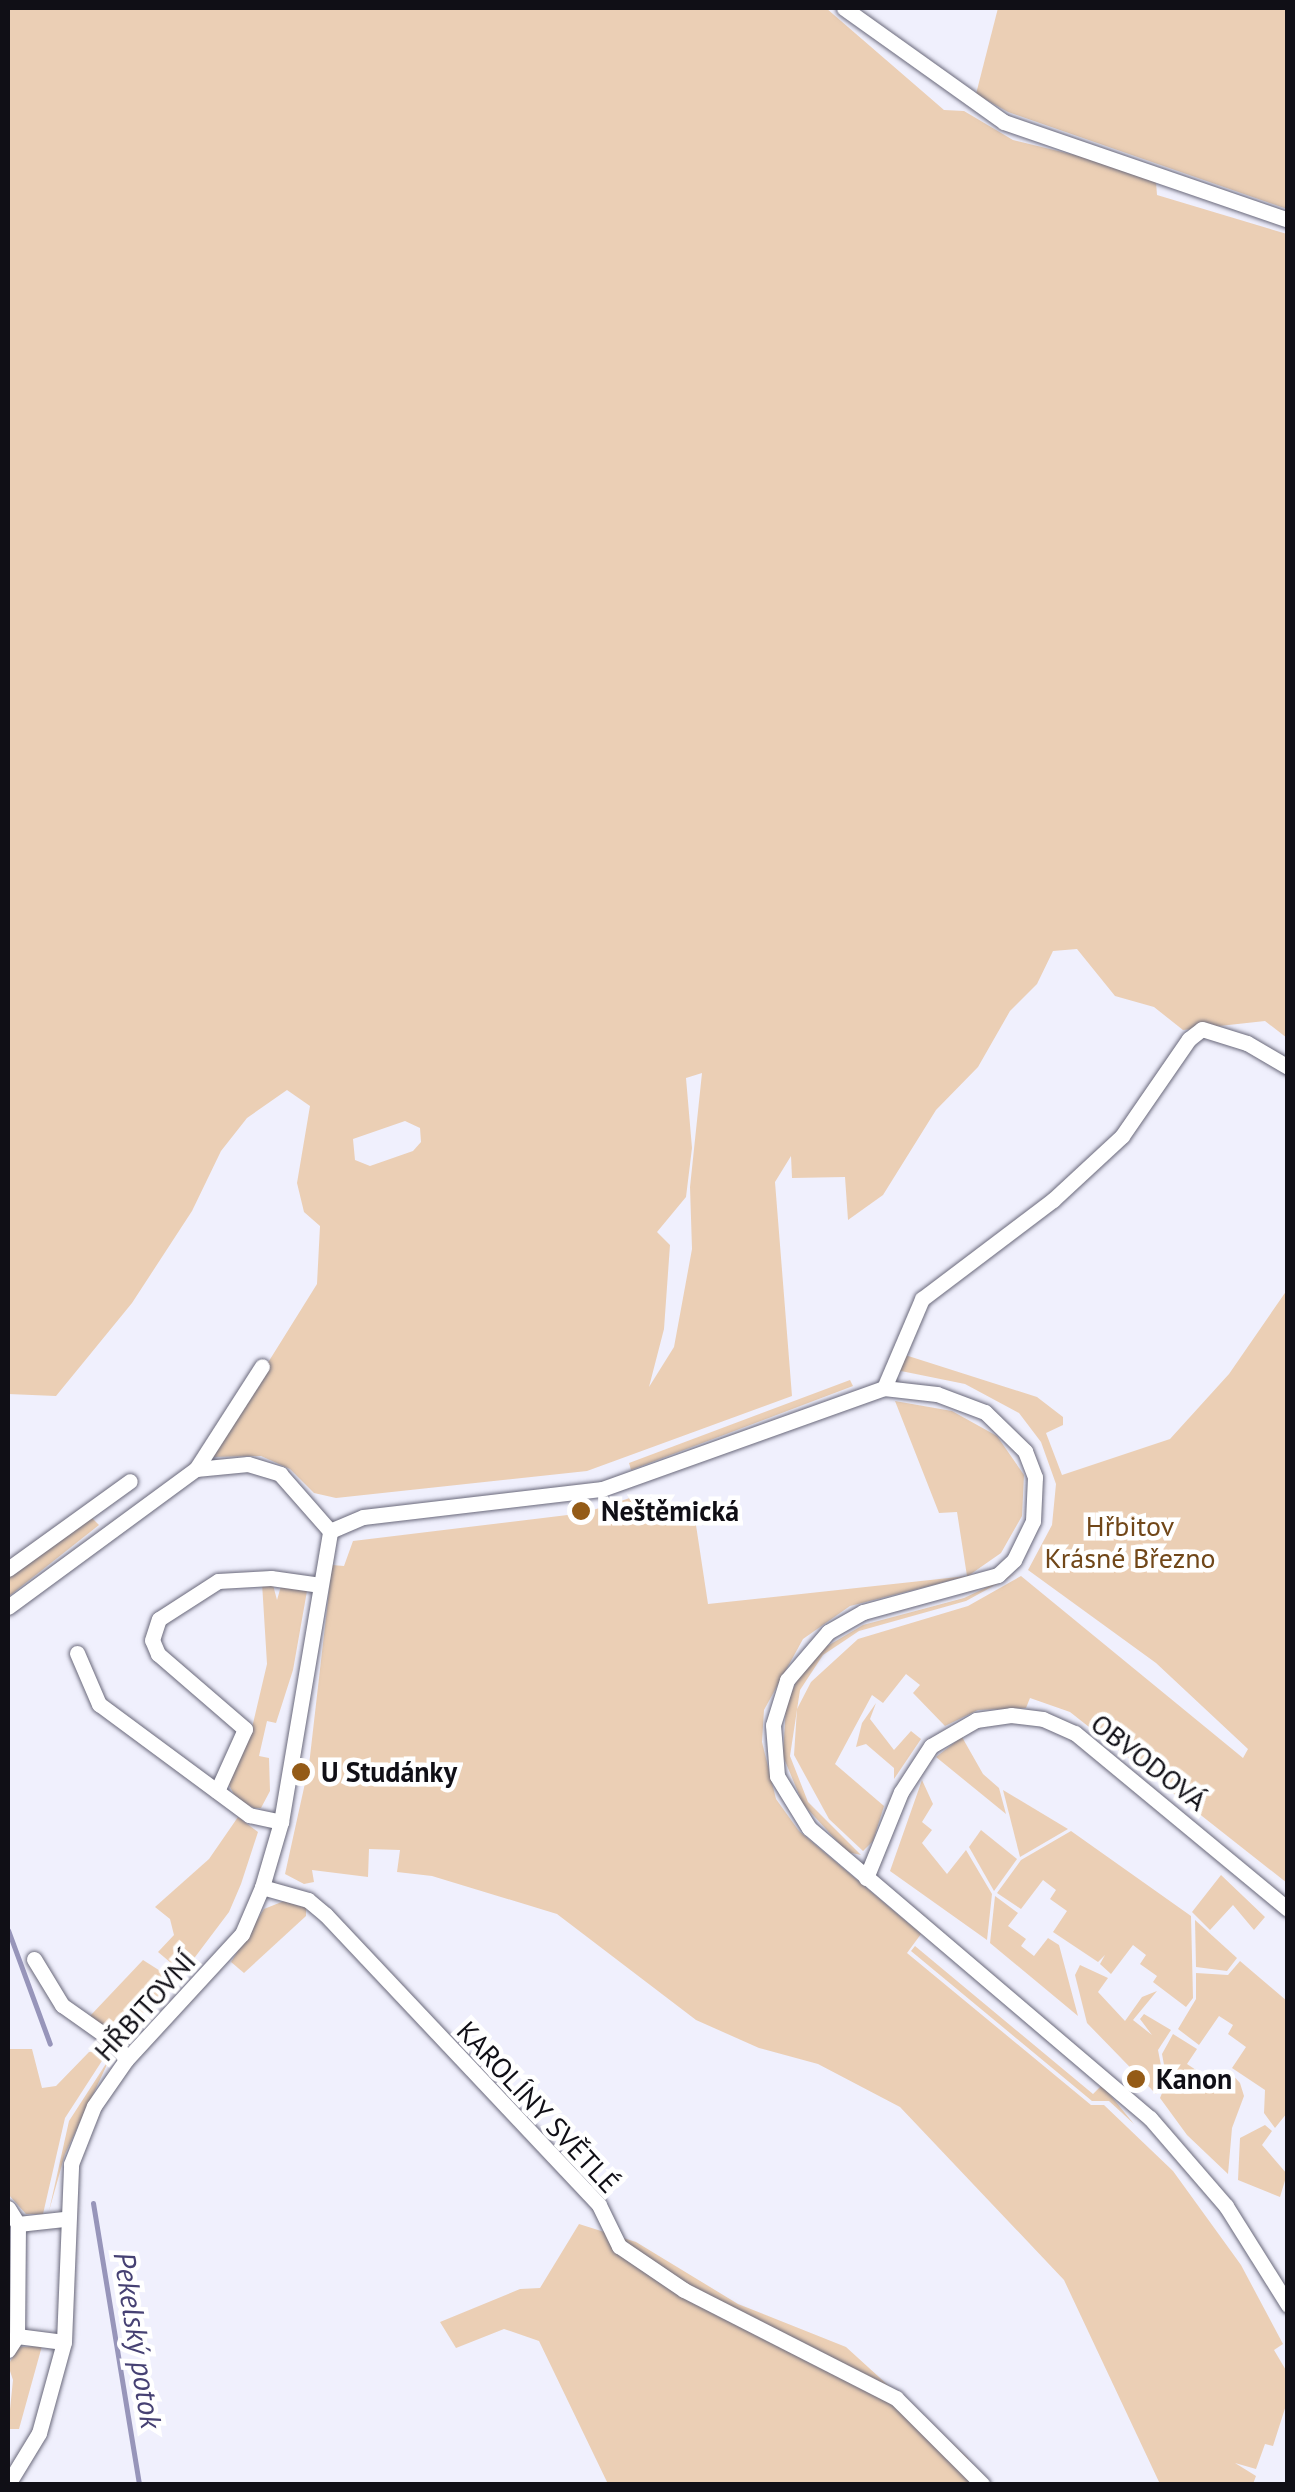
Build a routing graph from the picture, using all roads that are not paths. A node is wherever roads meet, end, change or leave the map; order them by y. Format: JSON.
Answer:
{"nodes":[{"id":1,"x":844,"y":8,"type":"edge"},
{"id":2,"x":1288,"y":220,"type":"edge"},
{"id":3,"x":1288,"y":1066,"type":"edge"},
{"id":4,"x":262,"y":1366,"type":"dead end"},
{"id":5,"x":884,"y":1388,"type":"junction"},
{"id":6,"x":196,"y":1469,"type":"junction"},
{"id":7,"x":130,"y":1481,"type":"dead end"},
{"id":8,"x":330,"y":1531,"type":"junction"},
{"id":9,"x":8,"y":1569,"type":"edge"},
{"id":10,"x":320,"y":1585,"type":"junction"},
{"id":11,"x":8,"y":1607,"type":"edge"},
{"id":12,"x":77,"y":1653,"type":"dead end"},
{"id":13,"x":216,"y":1791,"type":"junction"},
{"id":14,"x":281,"y":1822,"type":"junction"},
{"id":15,"x":866,"y":1878,"type":"junction"},
{"id":16,"x":262,"y":1887,"type":"junction"},
{"id":17,"x":1288,"y":1909,"type":"edge"},
{"id":18,"x":34,"y":1959,"type":"dead end"},
{"id":19,"x":126,"y":2060,"type":"junction"},
{"id":20,"x":8,"y":2208,"type":"edge"},
{"id":21,"x":64,"y":2219,"type":"junction"},
{"id":22,"x":18,"y":2224,"type":"junction"},
{"id":23,"x":1288,"y":2305,"type":"edge"},
{"id":24,"x":17,"y":2336,"type":"junction"},
{"id":25,"x":64,"y":2342,"type":"junction"},
{"id":26,"x":8,"y":2350,"type":"edge"},
{"id":27,"x":8,"y":2484,"type":"edge"},
{"id":28,"x":982,"y":2484,"type":"edge"}],
"edges":[{"from":1,"to":2,"type":"street"},
{"from":3,"to":5,"type":"street"},
{"from":4,"to":6,"type":"street"},
{"from":5,"to":8,"type":"street"},
{"from":5,"to":15,"type":"street"},
{"from":6,"to":8,"type":"street"},
{"from":6,"to":11,"type":"street"},
{"from":7,"to":9,"type":"street"},
{"from":8,"to":10,"type":"street","name":"HŘBITOVNÍ"},
{"from":10,"to":13,"type":"street"},
{"from":10,"to":14,"type":"street","name":"HŘBITOVNÍ"},
{"from":12,"to":13,"type":"street"},
{"from":13,"to":14,"type":"street"},
{"from":14,"to":16,"type":"street","name":"HŘBITOVNÍ"},
{"from":15,"to":17,"type":"street","name":"OBVODOVÁ"},
{"from":15,"to":23,"type":"street"},
{"from":16,"to":19,"type":"street","name":"HŘBITOVNÍ"},
{"from":16,"to":28,"type":"street","name":"KAROLÍNY SVĚTLÉ"},
{"from":18,"to":19,"type":"street"},
{"from":19,"to":21,"type":"street","name":"HŘBITOVNÍ"},
{"from":20,"to":22,"type":"street"},
{"from":21,"to":22,"type":"street"},
{"from":21,"to":25,"type":"street","name":"HŘBITOVNÍ"},
{"from":22,"to":24,"type":"street"},
{"from":24,"to":25,"type":"street"},
{"from":24,"to":26,"type":"street"},
{"from":25,"to":27,"type":"street","name":"HŘBITOVNÍ"}]}
